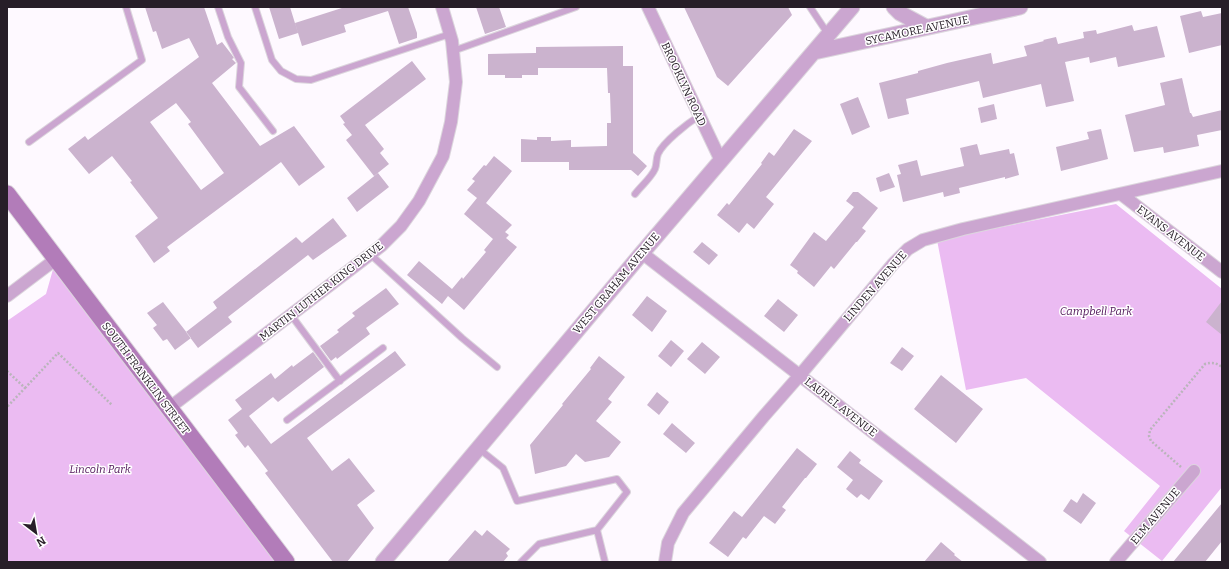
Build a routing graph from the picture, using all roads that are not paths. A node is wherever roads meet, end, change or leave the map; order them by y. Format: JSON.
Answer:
{"nodes":[{"id":1,"x":126,"y":7,"type":"edge"},
{"id":2,"x":218,"y":7,"type":"edge"},
{"id":3,"x":255,"y":7,"type":"edge"},
{"id":4,"x":442,"y":7,"type":"edge"},
{"id":5,"x":576,"y":7,"type":"edge"},
{"id":6,"x":648,"y":7,"type":"edge"},
{"id":7,"x":810,"y":7,"type":"edge"},
{"id":8,"x":852,"y":7,"type":"edge"},
{"id":9,"x":894,"y":7,"type":"edge"},
{"id":10,"x":1020,"y":7,"type":"edge"},
{"id":11,"x":926,"y":28,"type":"junction"},
{"id":12,"x":450,"y":34,"type":"junction"},
{"id":13,"x":828,"y":35,"type":"junction"},
{"id":14,"x":453,"y":51,"type":"junction"},
{"id":15,"x":814,"y":52,"type":"junction"},
{"id":16,"x":699,"y":116,"type":"junction"},
{"id":17,"x":273,"y":131,"type":"dead end"},
{"id":18,"x":29,"y":142,"type":"dead end"},
{"id":19,"x":721,"y":161,"type":"junction"},
{"id":20,"x":1222,"y":171,"type":"edge"},
{"id":21,"x":7,"y":194,"type":"edge"},
{"id":22,"x":635,"y":194,"type":"dead end"},
{"id":23,"x":1121,"y":194,"type":"junction"},
{"id":24,"x":642,"y":253,"type":"junction"},
{"id":25,"x":370,"y":254,"type":"junction"},
{"id":26,"x":56,"y":259,"type":"junction"},
{"id":27,"x":1222,"y":272,"type":"edge"},
{"id":28,"x":7,"y":296,"type":"edge"},
{"id":29,"x":291,"y":315,"type":"junction"},
{"id":30,"x":383,"y":348,"type":"dead end"},
{"id":31,"x":497,"y":366,"type":"dead end"},
{"id":32,"x":800,"y":375,"type":"junction"},
{"id":33,"x":340,"y":381,"type":"junction"},
{"id":34,"x":169,"y":408,"type":"junction"},
{"id":35,"x":287,"y":420,"type":"dead end"},
{"id":36,"x":478,"y":448,"type":"junction"},
{"id":37,"x":1192,"y":473,"type":"road end"},
{"id":38,"x":597,"y":530,"type":"junction"},
{"id":39,"x":286,"y":562,"type":"edge"},
{"id":40,"x":383,"y":562,"type":"edge"},
{"id":41,"x":521,"y":562,"type":"edge"},
{"id":42,"x":605,"y":562,"type":"edge"},
{"id":43,"x":665,"y":562,"type":"edge"},
{"id":44,"x":1040,"y":562,"type":"edge"},
{"id":45,"x":1116,"y":562,"type":"edge"}],
"edges":[{"from":1,"to":18,"type":"lane"},
{"from":2,"to":17,"type":"lane"},
{"from":3,"to":12,"type":"lane"},
{"from":4,"to":12,"type":"street","name":"MARTIN LUTHER KING DRIVE"},
{"from":5,"to":14,"type":"lane"},
{"from":6,"to":16,"type":"street","name":"BROOKLYN ROAD"},
{"from":7,"to":13,"type":"lane"},
{"from":8,"to":13,"type":"street","name":"WEST GRAHAM AVENUE"},
{"from":9,"to":11,"type":"street"},
{"from":10,"to":11,"type":"street","name":"SYCAMORE AVENUE"},
{"from":11,"to":15,"type":"street","name":"SYCAMORE AVENUE"},
{"from":12,"to":14,"type":"street","name":"MARTIN LUTHER KING DRIVE"},
{"from":13,"to":15,"type":"street","name":"WEST GRAHAM AVENUE"},
{"from":14,"to":25,"type":"street","name":"MARTIN LUTHER KING DRIVE"},
{"from":15,"to":19,"type":"street","name":"WEST GRAHAM AVENUE"},
{"from":16,"to":19,"type":"street","name":"BROOKLYN ROAD"},
{"from":16,"to":22,"type":"lane"},
{"from":19,"to":24,"type":"street","name":"WEST GRAHAM AVENUE"},
{"from":20,"to":23,"type":"street","name":"LINDEN AVENUE"},
{"from":21,"to":26,"type":"main road","name":"SOUTH FRANKLIN STREET"},
{"from":23,"to":27,"type":"street","name":"EVANS AVENUE"},
{"from":23,"to":32,"type":"street","name":"LINDEN AVENUE"},
{"from":24,"to":32,"type":"street","name":"LAUREL AVENUE"},
{"from":24,"to":36,"type":"street","name":"WEST GRAHAM AVENUE"},
{"from":25,"to":29,"type":"street","name":"MARTIN LUTHER KING DRIVE"},
{"from":25,"to":31,"type":"lane"},
{"from":26,"to":28,"type":"street"},
{"from":26,"to":34,"type":"main road","name":"SOUTH FRANKLIN STREET"},
{"from":29,"to":33,"type":"lane"},
{"from":29,"to":34,"type":"street","name":"MARTIN LUTHER KING DRIVE"},
{"from":30,"to":33,"type":"lane"},
{"from":32,"to":43,"type":"street","name":"LINDEN AVENUE"},
{"from":32,"to":44,"type":"street","name":"LAUREL AVENUE"},
{"from":33,"to":35,"type":"lane"},
{"from":34,"to":39,"type":"main road","name":"SOUTH FRANKLIN STREET"},
{"from":36,"to":38,"type":"lane"},
{"from":36,"to":40,"type":"street","name":"WEST GRAHAM AVENUE"},
{"from":37,"to":45,"type":"street","name":"ELM AVENUE"},
{"from":38,"to":41,"type":"lane"},
{"from":38,"to":42,"type":"lane"}]}
